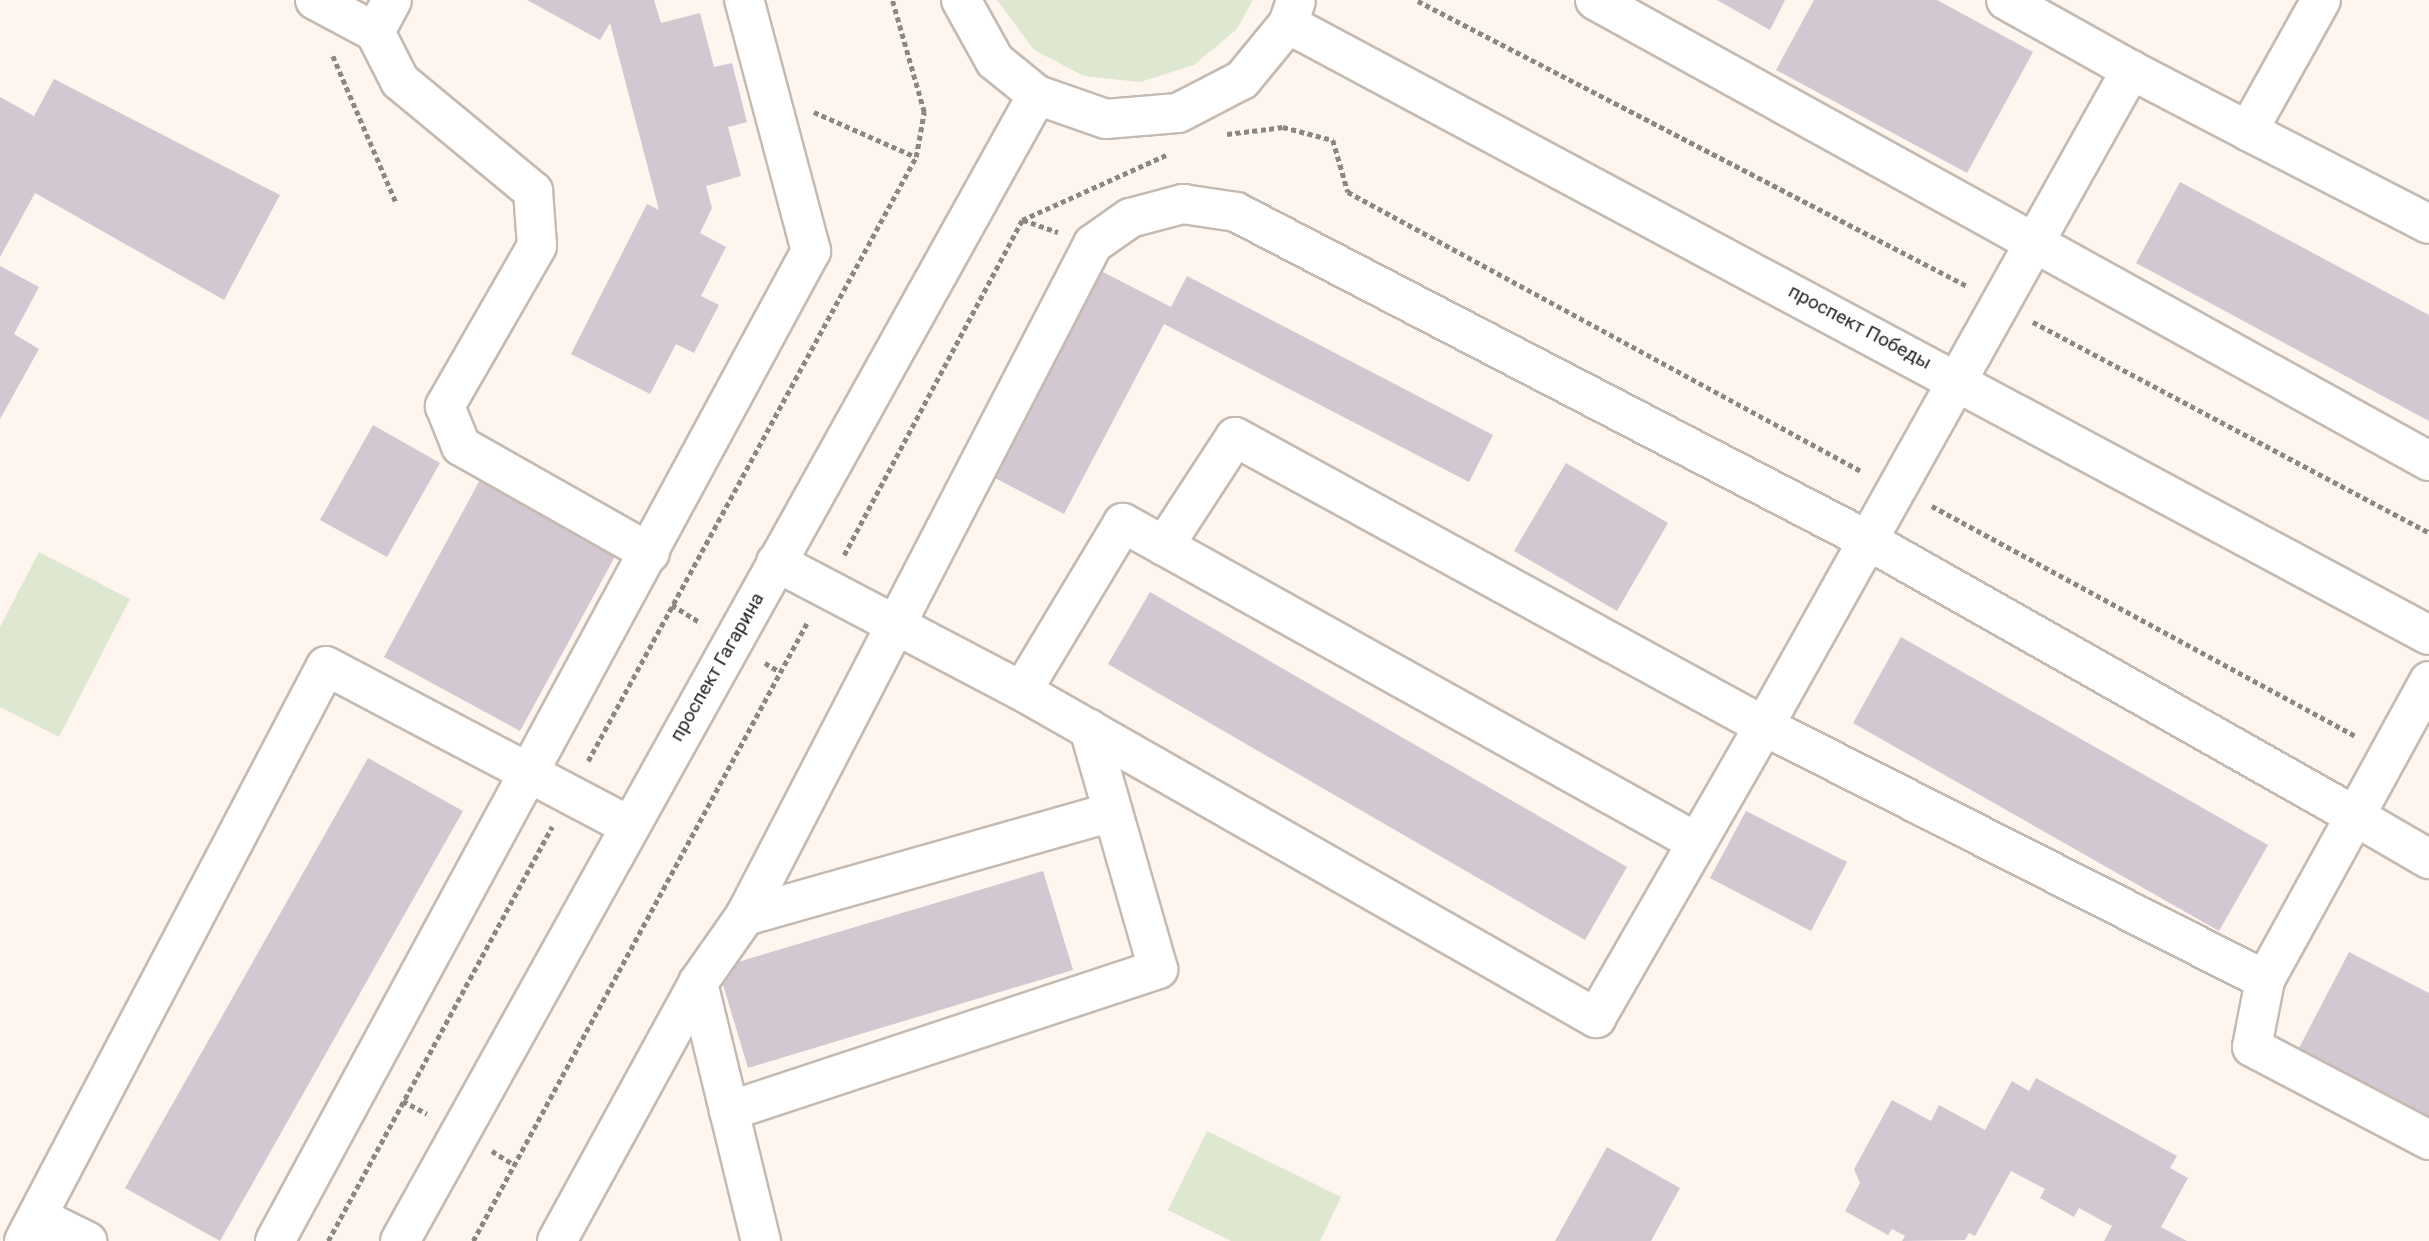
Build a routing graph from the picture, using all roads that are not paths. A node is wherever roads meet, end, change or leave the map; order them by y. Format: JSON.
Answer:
{"nodes":[{"id":1,"x":315,"y":0,"type":"edge"},
{"id":2,"x":744,"y":0,"type":"edge"},
{"id":3,"x":961,"y":0,"type":"edge"},
{"id":4,"x":1595,"y":0,"type":"edge"},
{"id":5,"x":2006,"y":0,"type":"edge"},
{"id":6,"x":2321,"y":0,"type":"edge"},
{"id":7,"x":1292,"y":12,"type":"edge"},
{"id":8,"x":383,"y":16,"type":"edge"},
{"id":9,"x":2131,"y":70,"type":"junction"},
{"id":10,"x":1037,"y":95,"type":"junction"},
{"id":11,"x":2248,"y":131,"type":"junction"},
{"id":12,"x":2429,"y":223,"type":"edge"},
{"id":13,"x":2034,"y":246,"type":"junction"},
{"id":14,"x":1957,"y":378,"type":"junction"},
{"id":15,"x":2429,"y":461,"type":"edge"},
{"id":16,"x":1869,"y":541,"type":"junction"},
{"id":17,"x":1164,"y":546,"type":"junction"},
{"id":18,"x":650,"y":553,"type":"junction"},
{"id":19,"x":776,"y":562,"type":"junction"},
{"id":20,"x":895,"y":625,"type":"junction"},
{"id":21,"x":2429,"y":635,"type":"edge"},
{"id":22,"x":2429,"y":681,"type":"edge"},
{"id":23,"x":1022,"y":691,"type":"junction"},
{"id":24,"x":1764,"y":726,"type":"junction"},
{"id":25,"x":1089,"y":729,"type":"junction"},
{"id":26,"x":532,"y":775,"type":"junction"},
{"id":27,"x":1112,"y":812,"type":"junction"},
{"id":28,"x":2355,"y":816,"type":"junction"},
{"id":29,"x":627,"y":825,"type":"junction"},
{"id":30,"x":1696,"y":842,"type":"junction"},
{"id":31,"x":2429,"y":859,"type":"edge"},
{"id":32,"x":745,"y":916,"type":"junction"},
{"id":33,"x":2265,"y":980,"type":"junction"},
{"id":34,"x":698,"y":983,"type":"junction"},
{"id":35,"x":729,"y":1111,"type":"junction"},
{"id":36,"x":2429,"y":1140,"type":"edge"},
{"id":37,"x":31,"y":1229,"type":"edge"},
{"id":38,"x":87,"y":1241,"type":"edge"},
{"id":39,"x":275,"y":1241,"type":"edge"},
{"id":40,"x":400,"y":1241,"type":"edge"},
{"id":41,"x":557,"y":1241,"type":"edge"},
{"id":42,"x":761,"y":1241,"type":"edge"}],
"edges":[{"from":1,"to":8,"type":"street"},
{"from":2,"to":18,"type":"street"},
{"from":3,"to":10,"type":"street"},
{"from":4,"to":13,"type":"street"},
{"from":5,"to":9,"type":"street"},
{"from":6,"to":11,"type":"street"},
{"from":7,"to":10,"type":"street"},
{"from":7,"to":14,"type":"street","name":"проспект Победы"},
{"from":8,"to":18,"type":"street"},
{"from":9,"to":11,"type":"street"},
{"from":9,"to":13,"type":"street"},
{"from":10,"to":19,"type":"street","name":"проспект Гагарина"},
{"from":11,"to":12,"type":"street"},
{"from":13,"to":14,"type":"street"},
{"from":13,"to":15,"type":"street"},
{"from":14,"to":16,"type":"street"},
{"from":14,"to":21,"type":"street","name":"проспект Победы"},
{"from":16,"to":20,"type":"street"},
{"from":16,"to":24,"type":"street"},
{"from":16,"to":28,"type":"street"},
{"from":17,"to":23,"type":"street"},
{"from":17,"to":24,"type":"street"},
{"from":17,"to":30,"type":"street"},
{"from":18,"to":26,"type":"street"},
{"from":19,"to":20,"type":"street"},
{"from":19,"to":29,"type":"street","name":"проспект Гагарина"},
{"from":20,"to":23,"type":"street"},
{"from":20,"to":32,"type":"street"},
{"from":22,"to":28,"type":"street"},
{"from":23,"to":25,"type":"street"},
{"from":24,"to":30,"type":"street"},
{"from":24,"to":33,"type":"street"},
{"from":25,"to":27,"type":"street"},
{"from":25,"to":30,"type":"street"},
{"from":26,"to":29,"type":"street"},
{"from":26,"to":37,"type":"street"},
{"from":26,"to":39,"type":"street"},
{"from":27,"to":32,"type":"street"},
{"from":27,"to":35,"type":"street"},
{"from":28,"to":31,"type":"street"},
{"from":28,"to":33,"type":"street"},
{"from":29,"to":40,"type":"street","name":"проспект Гагарина"},
{"from":32,"to":34,"type":"street"},
{"from":33,"to":36,"type":"street"},
{"from":34,"to":35,"type":"street"},
{"from":34,"to":41,"type":"street"},
{"from":35,"to":42,"type":"street"},
{"from":37,"to":38,"type":"street"}]}
